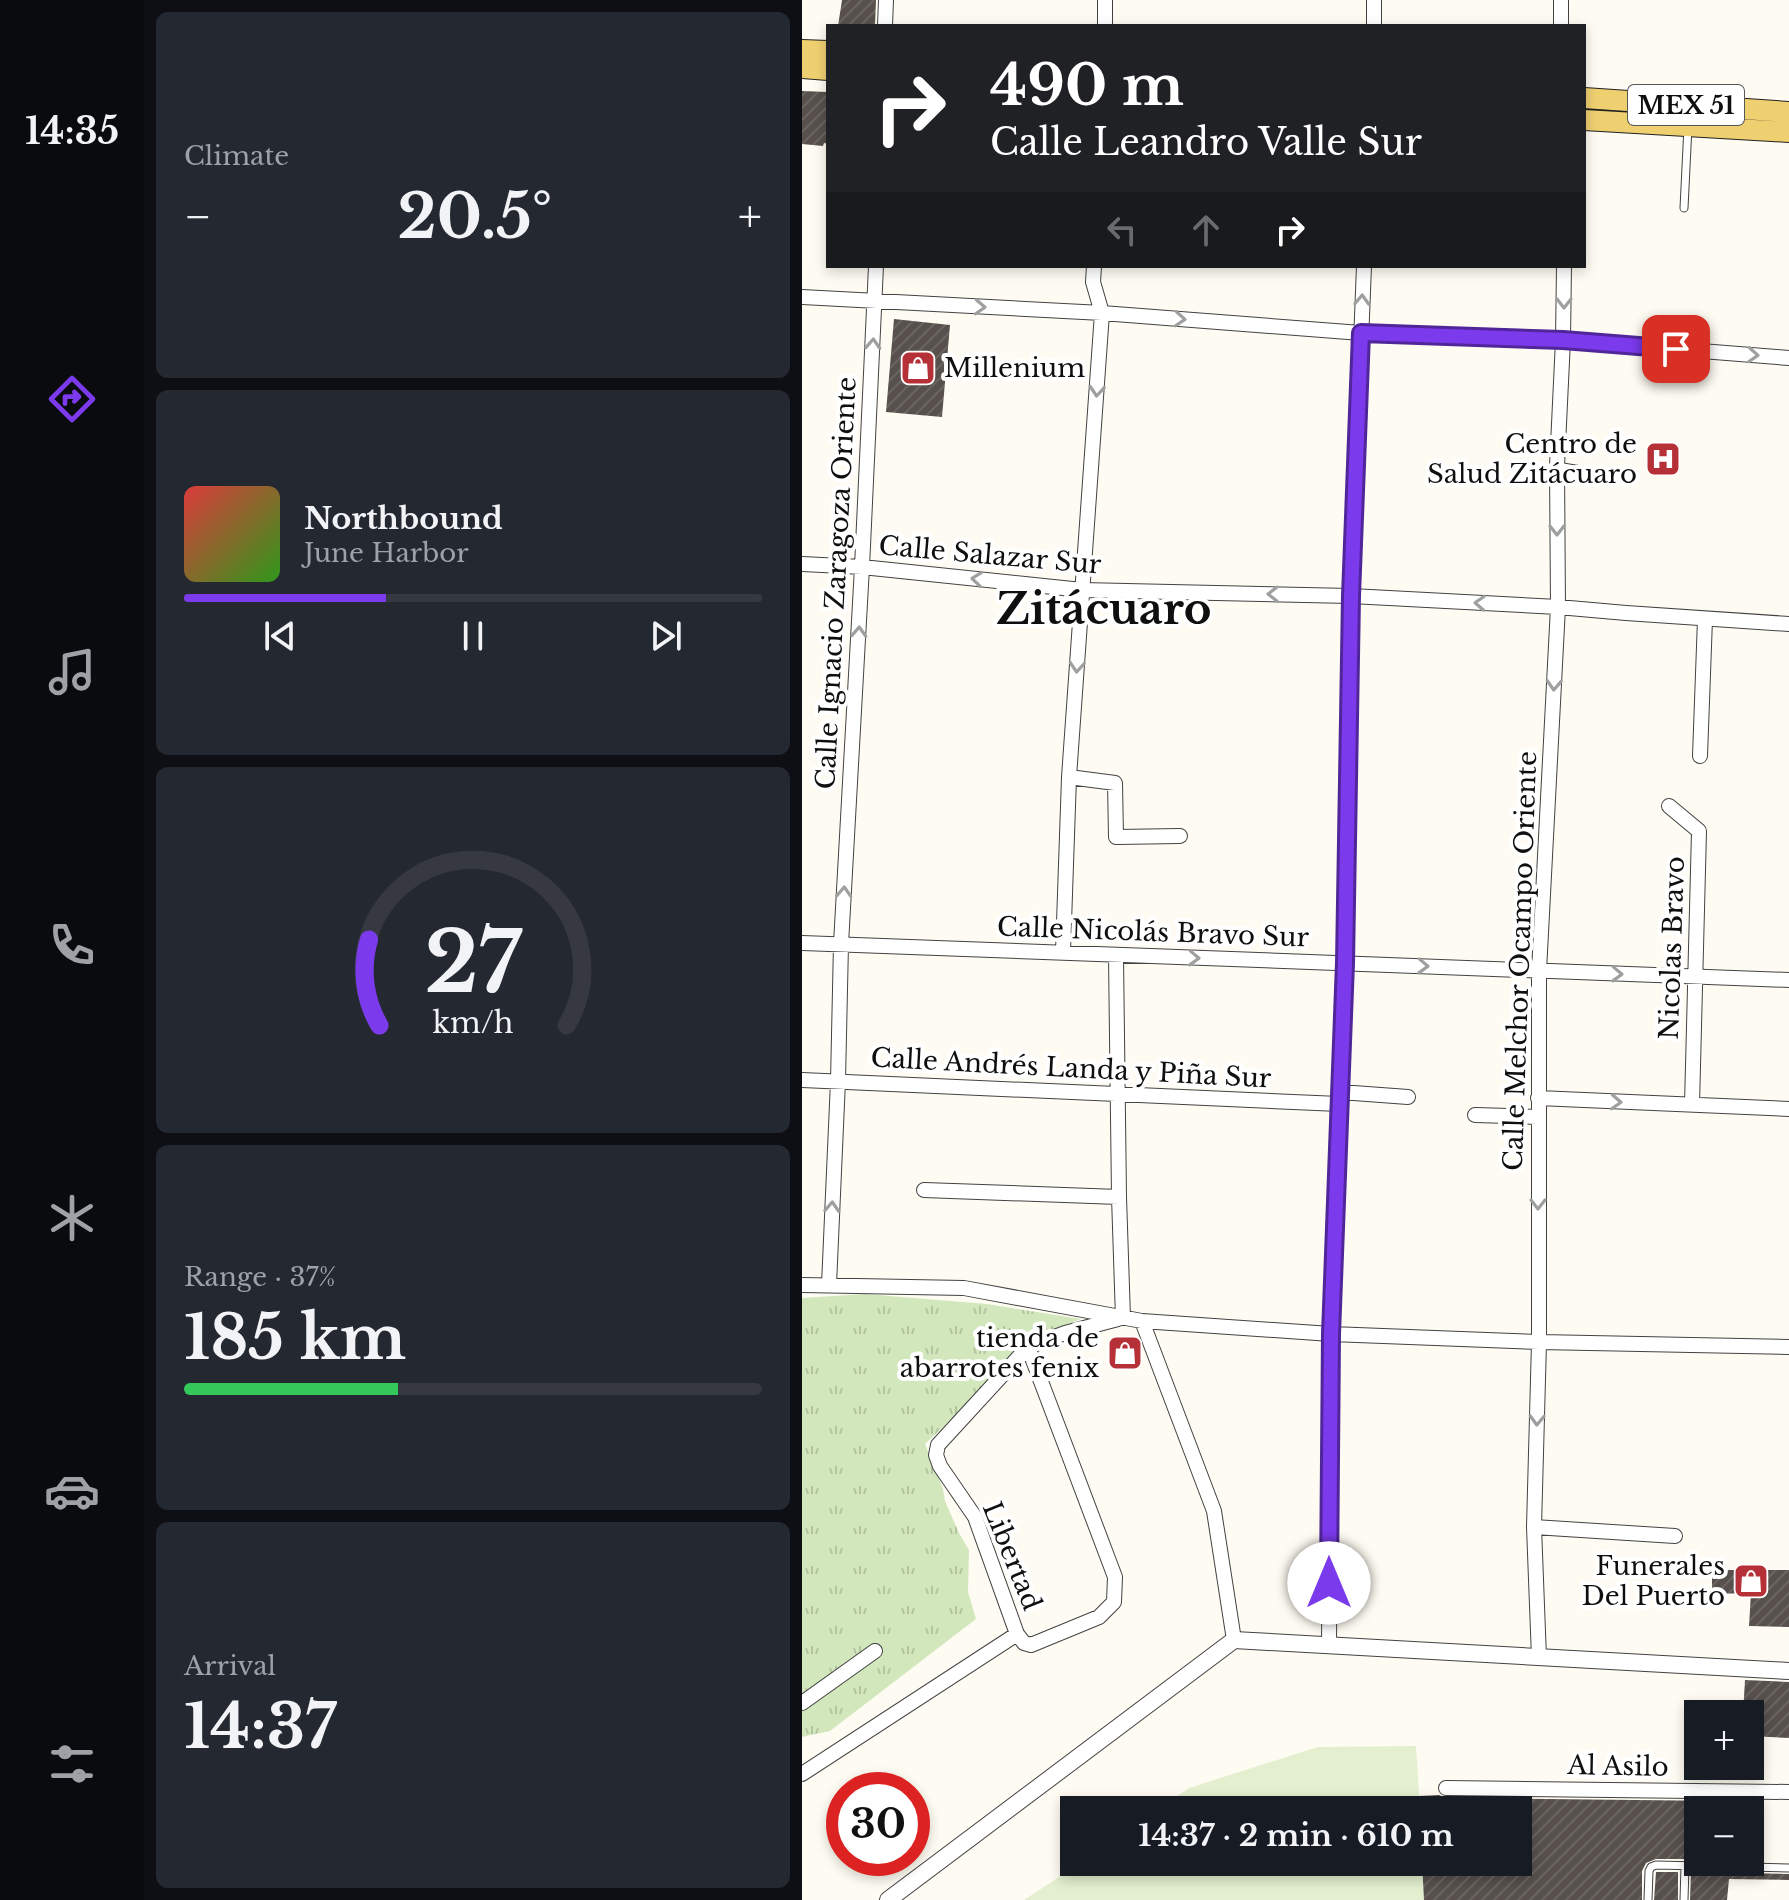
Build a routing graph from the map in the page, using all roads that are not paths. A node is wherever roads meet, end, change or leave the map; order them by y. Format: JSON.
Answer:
{"nodes":[{"id":1,"x":886,"y":0,"type":"edge"},
{"id":2,"x":1105,"y":0,"type":"edge"},
{"id":3,"x":1374,"y":0,"type":"edge"},
{"id":4,"x":1561,"y":0,"type":"edge"},
{"id":5,"x":885,"y":24,"type":"edge"},
{"id":6,"x":1105,"y":24,"type":"edge"},
{"id":7,"x":1374,"y":24,"type":"edge"},
{"id":8,"x":1561,"y":24,"type":"edge"},
{"id":9,"x":802,"y":50,"type":"edge"},
{"id":10,"x":826,"y":51,"type":"edge"},
{"id":11,"x":802,"y":68,"type":"edge"},
{"id":12,"x":826,"y":70,"type":"edge"},
{"id":13,"x":1586,"y":98,"type":"edge"},
{"id":14,"x":1789,"y":112,"type":"edge"},
{"id":15,"x":1586,"y":120,"type":"edge"},
{"id":16,"x":1688,"y":125,"type":"junction"},
{"id":17,"x":1789,"y":132,"type":"edge"},
{"id":18,"x":1684,"y":208,"type":"dead end"},
{"id":19,"x":876,"y":268,"type":"edge"},
{"id":20,"x":1094,"y":268,"type":"edge"},
{"id":21,"x":1364,"y":268,"type":"edge"},
{"id":22,"x":1564,"y":268,"type":"edge"},
{"id":23,"x":802,"y":297,"type":"edge"},
{"id":24,"x":875,"y":301,"type":"junction"},
{"id":25,"x":1102,"y":313,"type":"junction"},
{"id":26,"x":1361,"y":333,"type":"junction"},
{"id":27,"x":1563,"y":340,"type":"junction"},
{"id":28,"x":1789,"y":358,"type":"edge"},
{"id":29,"x":1557,"y":466,"type":"junction"},
{"id":30,"x":1617,"y":476,"type":"dead end"},
{"id":31,"x":802,"y":564,"type":"edge"},
{"id":32,"x":862,"y":567,"type":"junction"},
{"id":33,"x":1082,"y":590,"type":"junction"},
{"id":34,"x":1351,"y":596,"type":"junction"},
{"id":35,"x":1558,"y":607,"type":"junction"},
{"id":36,"x":1705,"y":619,"type":"junction"},
{"id":37,"x":1789,"y":624,"type":"edge"},
{"id":38,"x":1700,"y":756,"type":"dead end"},
{"id":39,"x":1069,"y":777,"type":"junction"},
{"id":40,"x":1669,"y":806,"type":"dead end"},
{"id":41,"x":1180,"y":836,"type":"dead end"},
{"id":42,"x":802,"y":943,"type":"edge"},
{"id":43,"x":841,"y":944,"type":"junction"},
{"id":44,"x":1063,"y":952,"type":"junction"},
{"id":45,"x":1116,"y":956,"type":"junction"},
{"id":46,"x":1345,"y":963,"type":"junction"},
{"id":47,"x":1539,"y":971,"type":"junction"},
{"id":48,"x":1695,"y":977,"type":"junction"},
{"id":49,"x":1789,"y":980,"type":"edge"},
{"id":50,"x":802,"y":1080,"type":"edge"},
{"id":51,"x":838,"y":1081,"type":"junction"},
{"id":52,"x":1117,"y":1093,"type":"junction"},
{"id":53,"x":1408,"y":1097,"type":"dead end"},
{"id":54,"x":1339,"y":1098,"type":"junction"},
{"id":55,"x":1538,"y":1098,"type":"junction"},
{"id":56,"x":1692,"y":1105,"type":"junction"},
{"id":57,"x":1789,"y":1109,"type":"edge"},
{"id":58,"x":1475,"y":1115,"type":"dead end"},
{"id":59,"x":1538,"y":1117,"type":"junction"},
{"id":60,"x":924,"y":1190,"type":"dead end"},
{"id":61,"x":1119,"y":1197,"type":"junction"},
{"id":62,"x":802,"y":1285,"type":"edge"},
{"id":63,"x":829,"y":1285,"type":"junction"},
{"id":64,"x":1123,"y":1318,"type":"junction"},
{"id":65,"x":1142,"y":1321,"type":"junction"},
{"id":66,"x":1331,"y":1334,"type":"junction"},
{"id":67,"x":1539,"y":1342,"type":"junction"},
{"id":68,"x":1028,"y":1347,"type":"junction"},
{"id":69,"x":1789,"y":1347,"type":"edge"},
{"id":70,"x":1534,"y":1527,"type":"junction"},
{"id":71,"x":1675,"y":1536,"type":"dead end"},
{"id":72,"x":1017,"y":1634,"type":"junction"},
{"id":73,"x":1234,"y":1640,"type":"junction"},
{"id":74,"x":1329,"y":1645,"type":"junction"},
{"id":75,"x":875,"y":1651,"type":"dead end"},
{"id":76,"x":1539,"y":1658,"type":"junction"},
{"id":77,"x":1789,"y":1671,"type":"edge"},
{"id":78,"x":802,"y":1703,"type":"edge"},
{"id":79,"x":802,"y":1774,"type":"edge"},
{"id":80,"x":1446,"y":1788,"type":"dead end"},
{"id":81,"x":1789,"y":1792,"type":"edge"},
{"id":82,"x":1684,"y":1866,"type":"edge"},
{"id":83,"x":1764,"y":1868,"type":"edge"},
{"id":84,"x":1789,"y":1868,"type":"edge"},
{"id":85,"x":1685,"y":1876,"type":"edge"},
{"id":86,"x":888,"y":1900,"type":"edge"},
{"id":87,"x":1648,"y":1900,"type":"edge"},
{"id":88,"x":1684,"y":1900,"type":"edge"}],
"edges":[{"from":1,"to":5,"type":"street"},
{"from":2,"to":6,"type":"street"},
{"from":3,"to":7,"type":"street"},
{"from":4,"to":8,"type":"street"},
{"from":9,"to":10,"type":"main road"},
{"from":11,"to":12,"type":"main road"},
{"from":13,"to":14,"type":"main road","number":"MEX 51"},
{"from":15,"to":16,"type":"main road","number":"MEX 51"},
{"from":16,"to":17,"type":"main road","number":"MEX 51"},
{"from":16,"to":18,"type":"lane"},
{"from":19,"to":24,"type":"street","name":"Calle Ignacio Zaragoza Oriente"},
{"from":20,"to":25,"type":"street"},
{"from":26,"to":21,"type":"street","one_way":true},
{"from":22,"to":27,"type":"street","name":"Calle Melchor Ocampo Oriente","one_way":true},
{"from":23,"to":24,"type":"street"},
{"from":24,"to":25,"type":"street","one_way":true},
{"from":32,"to":24,"type":"street","name":"Calle Ignacio Zaragoza Oriente","one_way":true},
{"from":25,"to":26,"type":"street","one_way":true},
{"from":25,"to":33,"type":"street","one_way":true},
{"from":26,"to":27,"type":"street"},
{"from":26,"to":34,"type":"street"},
{"from":27,"to":28,"type":"street","one_way":true},
{"from":27,"to":29,"type":"street","name":"Calle Melchor Ocampo Oriente"},
{"from":29,"to":30,"type":"lane"},
{"from":29,"to":35,"type":"street","name":"Calle Melchor Ocampo Oriente","one_way":true},
{"from":31,"to":32,"type":"street","name":"Calle Salazar Sur"},
{"from":33,"to":32,"type":"street","name":"Calle Salazar Sur","one_way":true},
{"from":43,"to":32,"type":"street","name":"Calle Ignacio Zaragoza Oriente","one_way":true},
{"from":34,"to":33,"type":"street","name":"Calle Salazar Sur","one_way":true},
{"from":33,"to":39,"type":"street","one_way":true},
{"from":35,"to":34,"type":"street","name":"Calle Salazar Sur","one_way":true},
{"from":34,"to":46,"type":"street"},
{"from":35,"to":36,"type":"street","name":"Calle Salazar Sur"},
{"from":35,"to":47,"type":"street","name":"Calle Melchor Ocampo Oriente","one_way":true},
{"from":36,"to":37,"type":"street","name":"Calle Salazar Sur"},
{"from":36,"to":38,"type":"street"},
{"from":39,"to":41,"type":"street"},
{"from":39,"to":44,"type":"street"},
{"from":40,"to":48,"type":"street","name":"Nicolas Bravo"},
{"from":42,"to":43,"type":"street","name":"Calle Nicolás Bravo Sur"},
{"from":43,"to":44,"type":"street","name":"Calle Nicolás Bravo Sur"},
{"from":43,"to":51,"type":"street","name":"Calle Ignacio Zaragoza Oriente"},
{"from":44,"to":45,"type":"street","name":"Calle Nicolás Bravo Sur"},
{"from":45,"to":46,"type":"street","name":"Calle Nicolás Bravo Sur","one_way":true},
{"from":45,"to":52,"type":"street"},
{"from":46,"to":47,"type":"street","name":"Calle Nicolás Bravo Sur","one_way":true},
{"from":46,"to":54,"type":"street"},
{"from":47,"to":48,"type":"street","name":"Calle Nicolás Bravo Sur","one_way":true},
{"from":47,"to":55,"type":"street","name":"Calle Melchor Ocampo Oriente"},
{"from":48,"to":49,"type":"street","name":"Calle Nicolás Bravo Sur"},
{"from":48,"to":56,"type":"street","name":"Nicolas Bravo"},
{"from":50,"to":51,"type":"street","name":"Calle Andrés Landa y Piña Sur"},
{"from":51,"to":52,"type":"street","name":"Calle Andrés Landa y Piña Sur"},
{"from":63,"to":51,"type":"street","name":"Calle Ignacio Zaragoza Oriente","one_way":true},
{"from":52,"to":54,"type":"street","name":"Calle Andrés Landa y Piña Sur"},
{"from":52,"to":61,"type":"street"},
{"from":53,"to":54,"type":"street","name":"Calle Andrés Landa y Piña Sur"},
{"from":54,"to":66,"type":"street"},
{"from":55,"to":56,"type":"street","one_way":true},
{"from":55,"to":59,"type":"street","name":"Calle Melchor Ocampo Oriente"},
{"from":56,"to":57,"type":"street"},
{"from":58,"to":59,"type":"street"},
{"from":59,"to":67,"type":"street","name":"Calle Melchor Ocampo Oriente","one_way":true},
{"from":60,"to":61,"type":"street"},
{"from":61,"to":64,"type":"street"},
{"from":62,"to":63,"type":"street"},
{"from":63,"to":64,"type":"street"},
{"from":64,"to":65,"type":"street"},
{"from":64,"to":68,"type":"street"},
{"from":65,"to":66,"type":"street"},
{"from":65,"to":73,"type":"street"},
{"from":66,"to":67,"type":"street"},
{"from":66,"to":74,"type":"street"},
{"from":67,"to":69,"type":"street"},
{"from":67,"to":70,"type":"street","name":"Calle Melchor Ocampo Oriente","one_way":true},
{"from":68,"to":72,"type":"street","name":"Libertad"},
{"from":68,"to":72,"type":"street","name":"Libertad"},
{"from":70,"to":71,"type":"street"},
{"from":70,"to":76,"type":"street","name":"Calle Melchor Ocampo Oriente"},
{"from":72,"to":79,"type":"street","name":"Libertad"},
{"from":73,"to":74,"type":"street"},
{"from":73,"to":86,"type":"street"},
{"from":74,"to":76,"type":"street"},
{"from":75,"to":78,"type":"street"},
{"from":76,"to":77,"type":"street"},
{"from":80,"to":81,"type":"street","name":"Al Asilo"},
{"from":82,"to":87,"type":"lane"},
{"from":83,"to":84,"type":"lane"},
{"from":85,"to":88,"type":"lane"}]}
